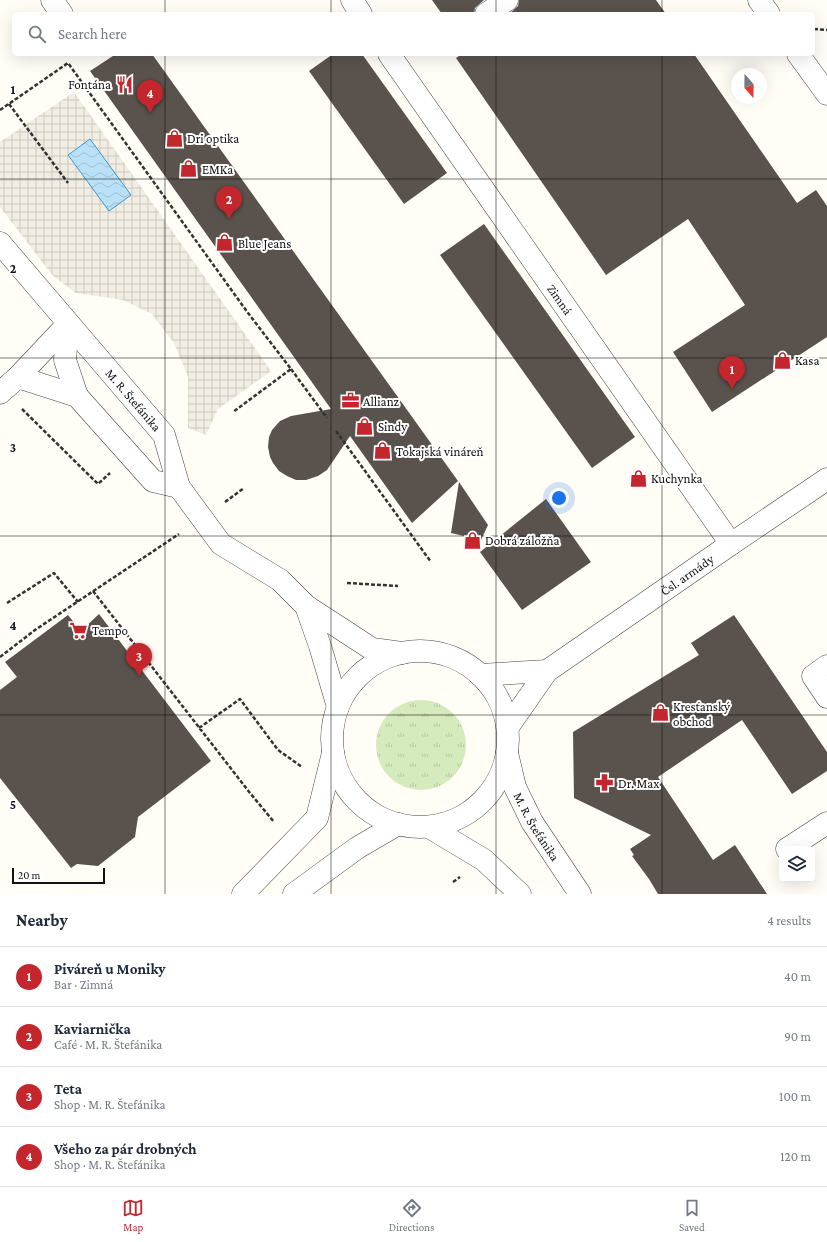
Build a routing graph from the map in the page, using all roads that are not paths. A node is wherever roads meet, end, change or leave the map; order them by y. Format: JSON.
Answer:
{"nodes":[{"id":1,"x":52,"y":0,"type":"edge"},
{"id":2,"x":352,"y":0,"type":"edge"},
{"id":3,"x":507,"y":0,"type":"edge"},
{"id":4,"x":759,"y":0,"type":"edge"},
{"id":5,"x":61,"y":12,"type":"edge"},
{"id":6,"x":360,"y":12,"type":"edge"},
{"id":7,"x":489,"y":12,"type":"edge"},
{"id":8,"x":768,"y":12,"type":"edge"},
{"id":9,"x":390,"y":56,"type":"edge"},
{"id":10,"x":799,"y":56,"type":"edge"},
{"id":11,"x":827,"y":94,"type":"edge"},
{"id":12,"x":0,"y":243,"type":"edge"},
{"id":13,"x":68,"y":324,"type":"junction"},
{"id":14,"x":7,"y":387,"type":"edge"},
{"id":15,"x":77,"y":396,"type":"junction"},
{"id":16,"x":827,"y":480,"type":"edge"},
{"id":17,"x":179,"y":487,"type":"junction"},
{"id":18,"x":731,"y":544,"type":"junction"},
{"id":19,"x":306,"y":606,"type":"junction"},
{"id":20,"x":402,"y":653,"type":"junction"},
{"id":21,"x":827,"y":666,"type":"edge"},
{"id":22,"x":547,"y":671,"type":"junction"},
{"id":23,"x":480,"y":675,"type":"junction"},
{"id":24,"x":827,"y":697,"type":"edge"},
{"id":25,"x":338,"y":707,"type":"junction"},
{"id":26,"x":508,"y":727,"type":"junction"},
{"id":27,"x":507,"y":752,"type":"junction"},
{"id":28,"x":333,"y":753,"type":"junction"},
{"id":29,"x":827,"y":823,"type":"edge"},
{"id":30,"x":398,"y":824,"type":"junction"},
{"id":31,"x":429,"y":827,"type":"junction"},
{"id":32,"x":792,"y":846,"type":"edge"},
{"id":33,"x":243,"y":894,"type":"edge"},
{"id":34,"x":294,"y":894,"type":"edge"},
{"id":35,"x":520,"y":894,"type":"edge"},
{"id":36,"x":580,"y":894,"type":"edge"}],
"edges":[{"from":1,"to":5,"type":"street"},
{"from":2,"to":6,"type":"street"},
{"from":3,"to":7,"type":"street"},
{"from":4,"to":8,"type":"street"},
{"from":9,"to":18,"type":"street","name":"Zimná"},
{"from":10,"to":11,"type":"street"},
{"from":12,"to":13,"type":"street","name":"M. R. Štefánika"},
{"from":13,"to":14,"type":"street"},
{"from":13,"to":15,"type":"street"},
{"from":13,"to":17,"type":"street","name":"M. R. Štefánika"},
{"from":14,"to":15,"type":"street"},
{"from":15,"to":17,"type":"street"},
{"from":16,"to":18,"type":"street","name":"Čsl. armády"},
{"from":17,"to":19,"type":"street","name":"M. R. Štefánika"},
{"from":18,"to":22,"type":"street","name":"Čsl. armády"},
{"from":19,"to":20,"type":"street"},
{"from":19,"to":25,"type":"street"},
{"from":20,"to":23,"type":"street"},
{"from":20,"to":25,"type":"street"},
{"from":21,"to":24,"type":"street"},
{"from":22,"to":23,"type":"street"},
{"from":22,"to":26,"type":"street"},
{"from":23,"to":26,"type":"street"},
{"from":25,"to":28,"type":"street"},
{"from":26,"to":27,"type":"street"},
{"from":27,"to":31,"type":"street"},
{"from":27,"to":36,"type":"street","name":"M. R. Štefánika"},
{"from":28,"to":30,"type":"street"},
{"from":28,"to":33,"type":"street"},
{"from":29,"to":32,"type":"street"},
{"from":30,"to":31,"type":"street"},
{"from":30,"to":34,"type":"street"},
{"from":31,"to":35,"type":"street"}]}
